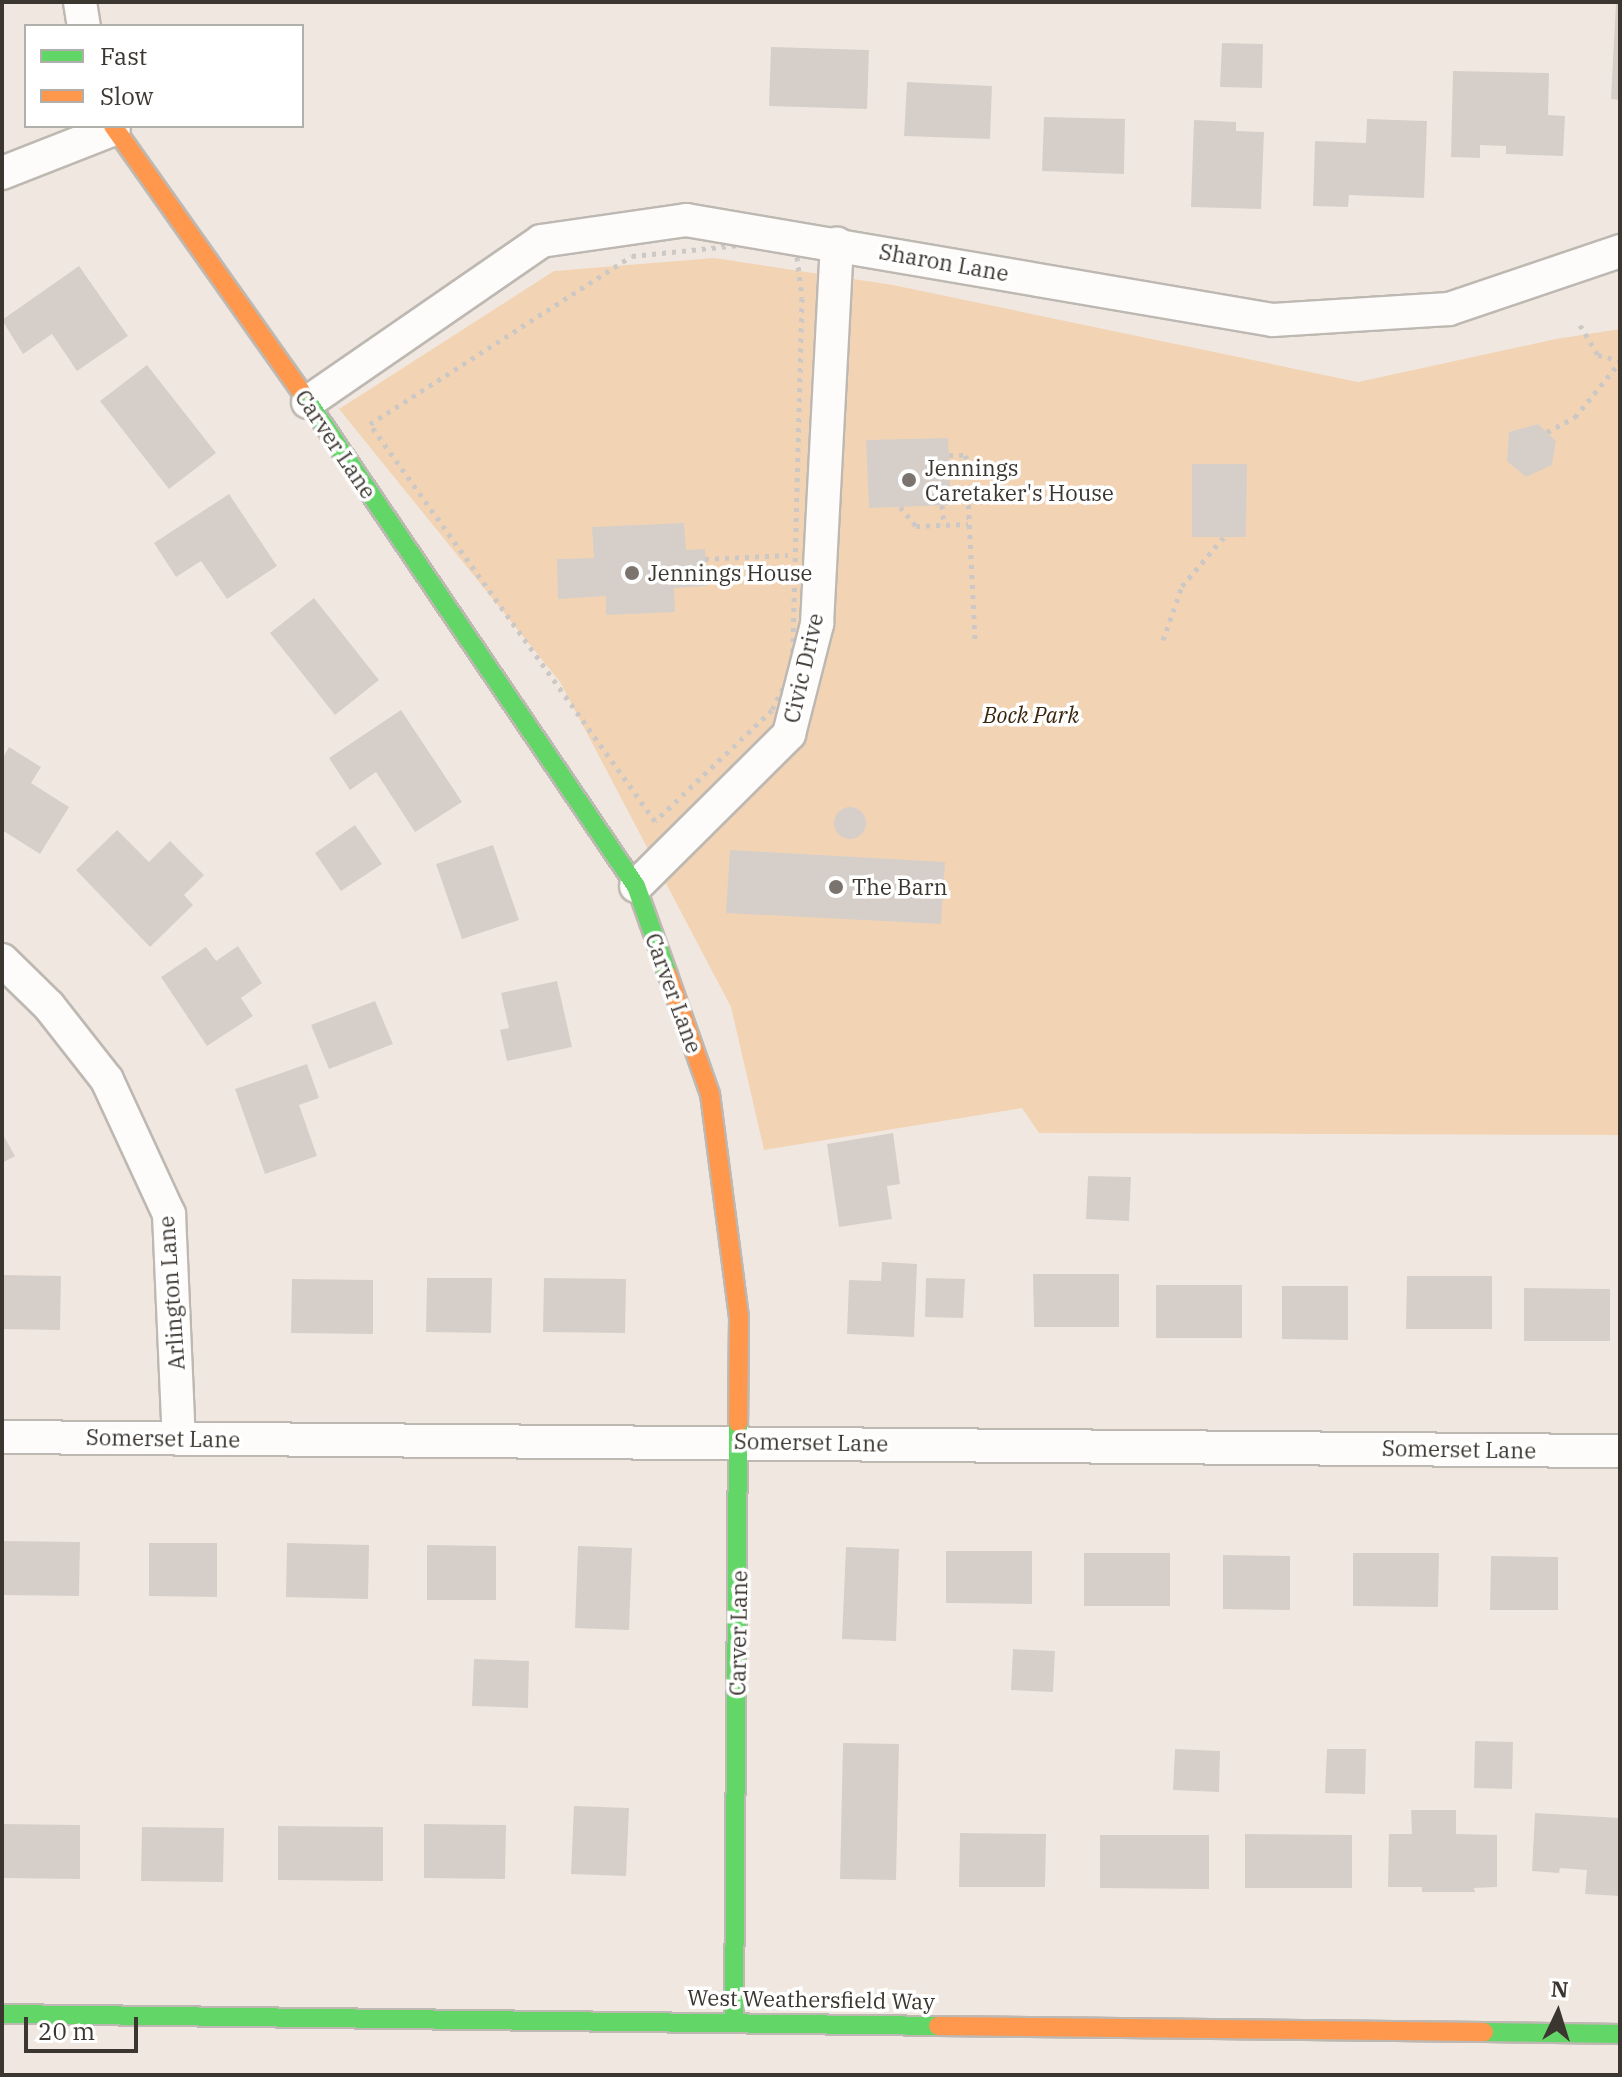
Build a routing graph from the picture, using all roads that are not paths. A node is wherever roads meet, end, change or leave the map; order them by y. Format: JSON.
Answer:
{"nodes":[{"id":1,"x":80,"y":2,"type":"edge"},
{"id":2,"x":84,"y":24,"type":"edge"},
{"id":3,"x":111,"y":128,"type":"edge"},
{"id":4,"x":114,"y":128,"type":"edge"},
{"id":5,"x":2,"y":173,"type":"edge"},
{"id":6,"x":837,"y":244,"type":"junction"},
{"id":7,"x":1620,"y":251,"type":"edge"},
{"id":8,"x":308,"y":402,"type":"junction"},
{"id":9,"x":636,"y":886,"type":"junction"},
{"id":10,"x":2,"y":960,"type":"edge"},
{"id":11,"x":2,"y":1437,"type":"edge"},
{"id":12,"x":179,"y":1439,"type":"junction"},
{"id":13,"x":740,"y":1441,"type":"junction"},
{"id":14,"x":1620,"y":1451,"type":"edge"},
{"id":15,"x":2,"y":2014,"type":"edge"},
{"id":16,"x":734,"y":2022,"type":"junction"},
{"id":17,"x":1620,"y":2034,"type":"edge"}],
"edges":[{"from":1,"to":2,"type":"street"},
{"from":3,"to":5,"type":"street"},
{"from":4,"to":8,"type":"street","name":"Carver Lane"},
{"from":6,"to":7,"type":"street","name":"Sharon Lane"},
{"from":6,"to":8,"type":"street","name":"Sharon Lane"},
{"from":6,"to":9,"type":"street","name":"Civic Drive"},
{"from":8,"to":9,"type":"street","name":"Carver Lane"},
{"from":9,"to":13,"type":"street","name":"Carver Lane"},
{"from":10,"to":12,"type":"street","name":"Arlington Lane"},
{"from":11,"to":12,"type":"street","name":"Somerset Lane"},
{"from":12,"to":13,"type":"street","name":"Somerset Lane"},
{"from":13,"to":14,"type":"street","name":"Somerset Lane"},
{"from":13,"to":16,"type":"street","name":"Carver Lane"},
{"from":15,"to":16,"type":"street","name":"West Weathersfield Way"},
{"from":16,"to":17,"type":"street","name":"West Weathersfield Way"}]}
